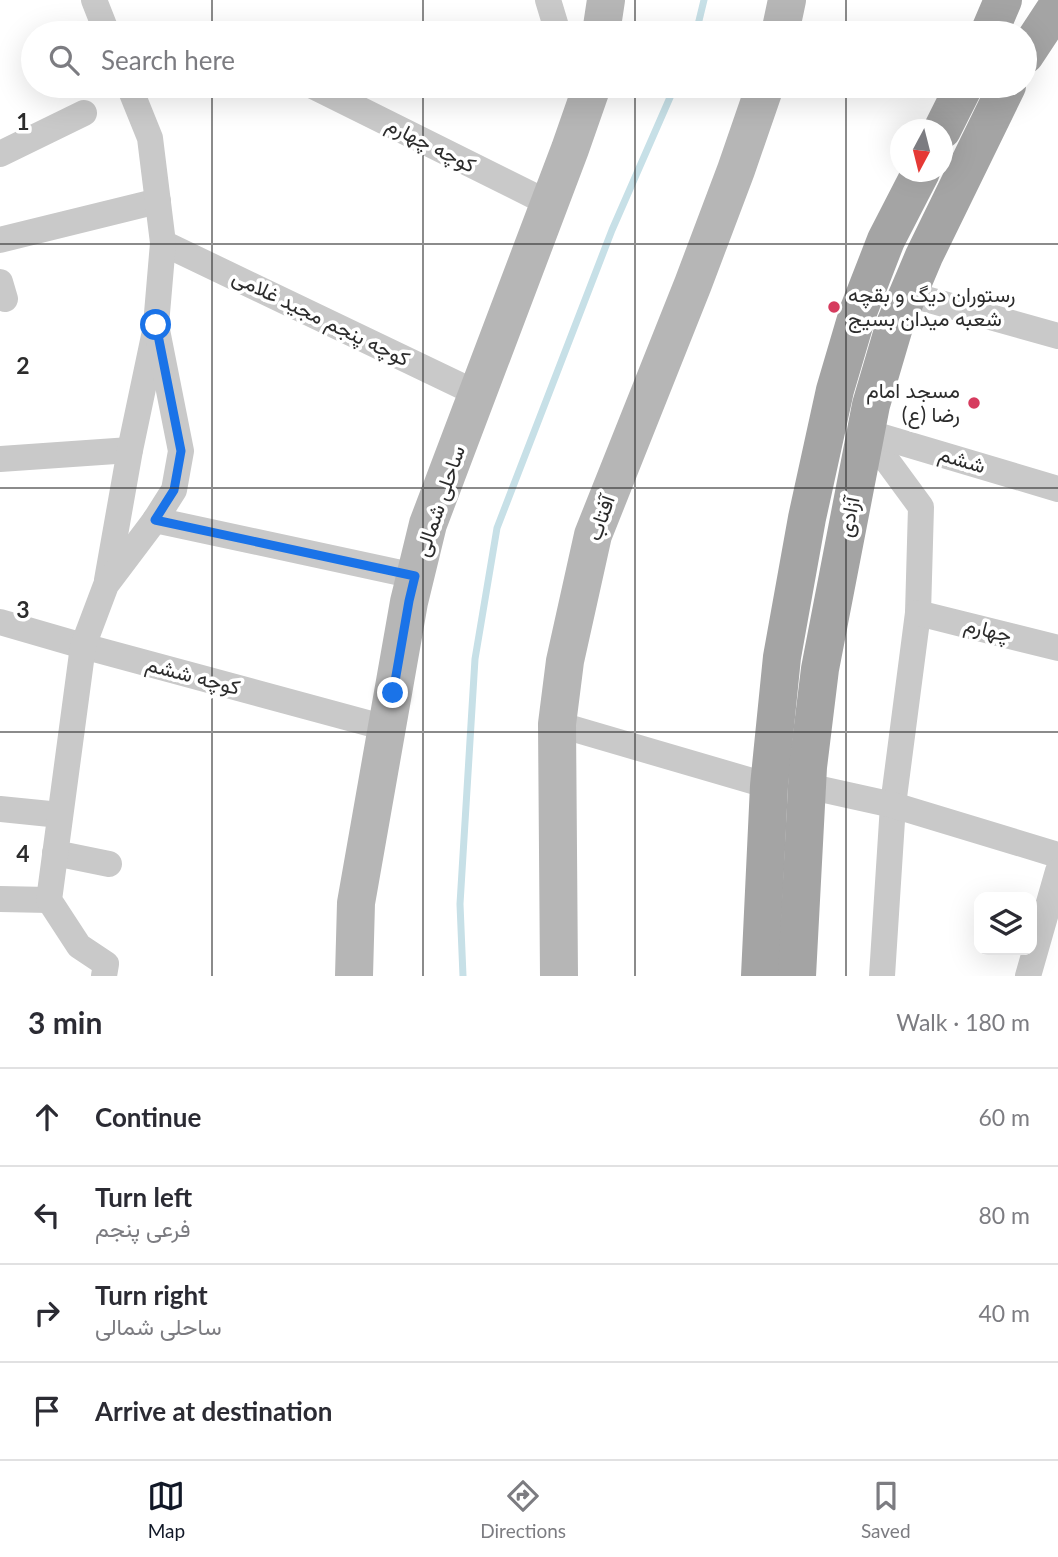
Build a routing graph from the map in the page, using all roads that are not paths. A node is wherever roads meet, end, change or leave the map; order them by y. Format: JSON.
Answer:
{"nodes":[{"id":1,"x":94,"y":0,"type":"edge"},
{"id":2,"x":548,"y":0,"type":"edge"},
{"id":3,"x":606,"y":0,"type":"edge"},
{"id":4,"x":787,"y":0,"type":"edge"},
{"id":5,"x":1003,"y":0,"type":"edge"},
{"id":6,"x":1058,"y":5,"type":"edge"},
{"id":7,"x":102,"y":21,"type":"edge"},
{"id":8,"x":554,"y":21,"type":"edge"},
{"id":9,"x":603,"y":21,"type":"edge"},
{"id":10,"x":783,"y":21,"type":"edge"},
{"id":11,"x":994,"y":21,"type":"edge"},
{"id":12,"x":1037,"y":37,"type":"edge"},
{"id":13,"x":134,"y":98,"type":"edge"},
{"id":14,"x":337,"y":98,"type":"edge"},
{"id":15,"x":581,"y":98,"type":"edge"},
{"id":16,"x":761,"y":98,"type":"edge"},
{"id":17,"x":958,"y":98,"type":"edge"},
{"id":18,"x":1001,"y":98,"type":"edge"},
{"id":19,"x":84,"y":113,"type":"dead end"},
{"id":20,"x":948,"y":119,"type":"edge"},
{"id":21,"x":0,"y":154,"type":"edge"},
{"id":22,"x":916,"y":182,"type":"edge"},
{"id":23,"x":158,"y":201,"type":"junction"},
{"id":24,"x":550,"y":204,"type":"junction"},
{"id":25,"x":0,"y":240,"type":"edge"},
{"id":26,"x":163,"y":243,"type":"junction"},
{"id":27,"x":908,"y":294,"type":"junction"},
{"id":28,"x":156,"y":325,"type":"junction"},
{"id":29,"x":1058,"y":336,"type":"edge"},
{"id":30,"x":478,"y":394,"type":"junction"},
{"id":31,"x":866,"y":432,"type":"junction"},
{"id":32,"x":130,"y":450,"type":"junction"},
{"id":33,"x":0,"y":459,"type":"edge"},
{"id":34,"x":1058,"y":489,"type":"edge"},
{"id":35,"x":155,"y":520,"type":"junction"},
{"id":36,"x":415,"y":576,"type":"junction"},
{"id":37,"x":106,"y":585,"type":"junction"},
{"id":38,"x":918,"y":613,"type":"junction"},
{"id":39,"x":0,"y":622,"type":"edge"},
{"id":40,"x":83,"y":646,"type":"junction"},
{"id":41,"x":1058,"y":648,"type":"edge"},
{"id":42,"x":557,"y":724,"type":"junction"},
{"id":43,"x":386,"y":728,"type":"junction"},
{"id":44,"x":769,"y":786,"type":"junction"},
{"id":45,"x":807,"y":786,"type":"junction"},
{"id":46,"x":893,"y":805,"type":"junction"},
{"id":47,"x":0,"y":808,"type":"edge"},
{"id":48,"x":60,"y":815,"type":"junction"},
{"id":49,"x":55,"y":853,"type":"junction"},
{"id":50,"x":1058,"y":855,"type":"edge"},
{"id":51,"x":109,"y":864,"type":"dead end"},
{"id":52,"x":1058,"y":872,"type":"edge"},
{"id":53,"x":0,"y":899,"type":"edge"},
{"id":54,"x":49,"y":900,"type":"junction"},
{"id":55,"x":104,"y":976,"type":"edge"},
{"id":56,"x":354,"y":976,"type":"edge"},
{"id":57,"x":559,"y":976,"type":"edge"},
{"id":58,"x":760,"y":976,"type":"edge"},
{"id":59,"x":796,"y":976,"type":"edge"},
{"id":60,"x":882,"y":976,"type":"edge"},
{"id":61,"x":1028,"y":976,"type":"edge"}],
"edges":[{"from":1,"to":7,"type":"street"},
{"from":2,"to":8,"type":"street"},
{"from":3,"to":9,"type":"street"},
{"from":4,"to":10,"type":"street"},
{"from":5,"to":11,"type":"main road"},
{"from":6,"to":12,"type":"main road"},
{"from":13,"to":23,"type":"street"},
{"from":14,"to":24,"type":"street","name":"کوچه چهارم"},
{"from":15,"to":24,"type":"street","name":"ساحلی شمالی"},
{"from":16,"to":42,"type":"street","name":"آفتاب"},
{"from":17,"to":20,"type":"main road"},
{"from":18,"to":27,"type":"main road","name":"آزادی"},
{"from":19,"to":21,"type":"street"},
{"from":22,"to":44,"type":"main road","name":"آزادی"},
{"from":23,"to":25,"type":"street"},
{"from":23,"to":26,"type":"street"},
{"from":24,"to":30,"type":"street","name":"ساحلی شمالی"},
{"from":26,"to":28,"type":"street"},
{"from":26,"to":30,"type":"street","name":"کوچه پنجم مجید غلامی"},
{"from":27,"to":29,"type":"street"},
{"from":27,"to":31,"type":"main road","name":"آزادی"},
{"from":28,"to":32,"type":"street"},
{"from":28,"to":35,"type":"street"},
{"from":30,"to":36,"type":"street","name":"ساحلی شمالی"},
{"from":31,"to":34,"type":"street","name":"ششم"},
{"from":31,"to":38,"type":"street"},
{"from":31,"to":45,"type":"main road","name":"آزادی"},
{"from":32,"to":33,"type":"street"},
{"from":32,"to":37,"type":"street"},
{"from":35,"to":36,"type":"street"},
{"from":35,"to":37,"type":"street"},
{"from":36,"to":43,"type":"street","name":"ساحلی شمالی"},
{"from":37,"to":40,"type":"street"},
{"from":38,"to":41,"type":"street","name":"چهارم"},
{"from":38,"to":46,"type":"street"},
{"from":39,"to":40,"type":"street","name":"کوچه ششم"},
{"from":40,"to":43,"type":"street","name":"کوچه ششم"},
{"from":40,"to":48,"type":"street"},
{"from":42,"to":44,"type":"street"},
{"from":42,"to":57,"type":"street","name":"آفتاب"},
{"from":43,"to":56,"type":"street","name":"ساحلی شمالی"},
{"from":44,"to":58,"type":"main road","name":"آزادی"},
{"from":45,"to":46,"type":"street"},
{"from":45,"to":59,"type":"main road","name":"آزادی"},
{"from":46,"to":50,"type":"street"},
{"from":46,"to":60,"type":"street"},
{"from":47,"to":48,"type":"street"},
{"from":48,"to":49,"type":"street"},
{"from":49,"to":51,"type":"street"},
{"from":49,"to":54,"type":"street"},
{"from":52,"to":61,"type":"street"},
{"from":53,"to":54,"type":"street"},
{"from":54,"to":55,"type":"street"}]}
